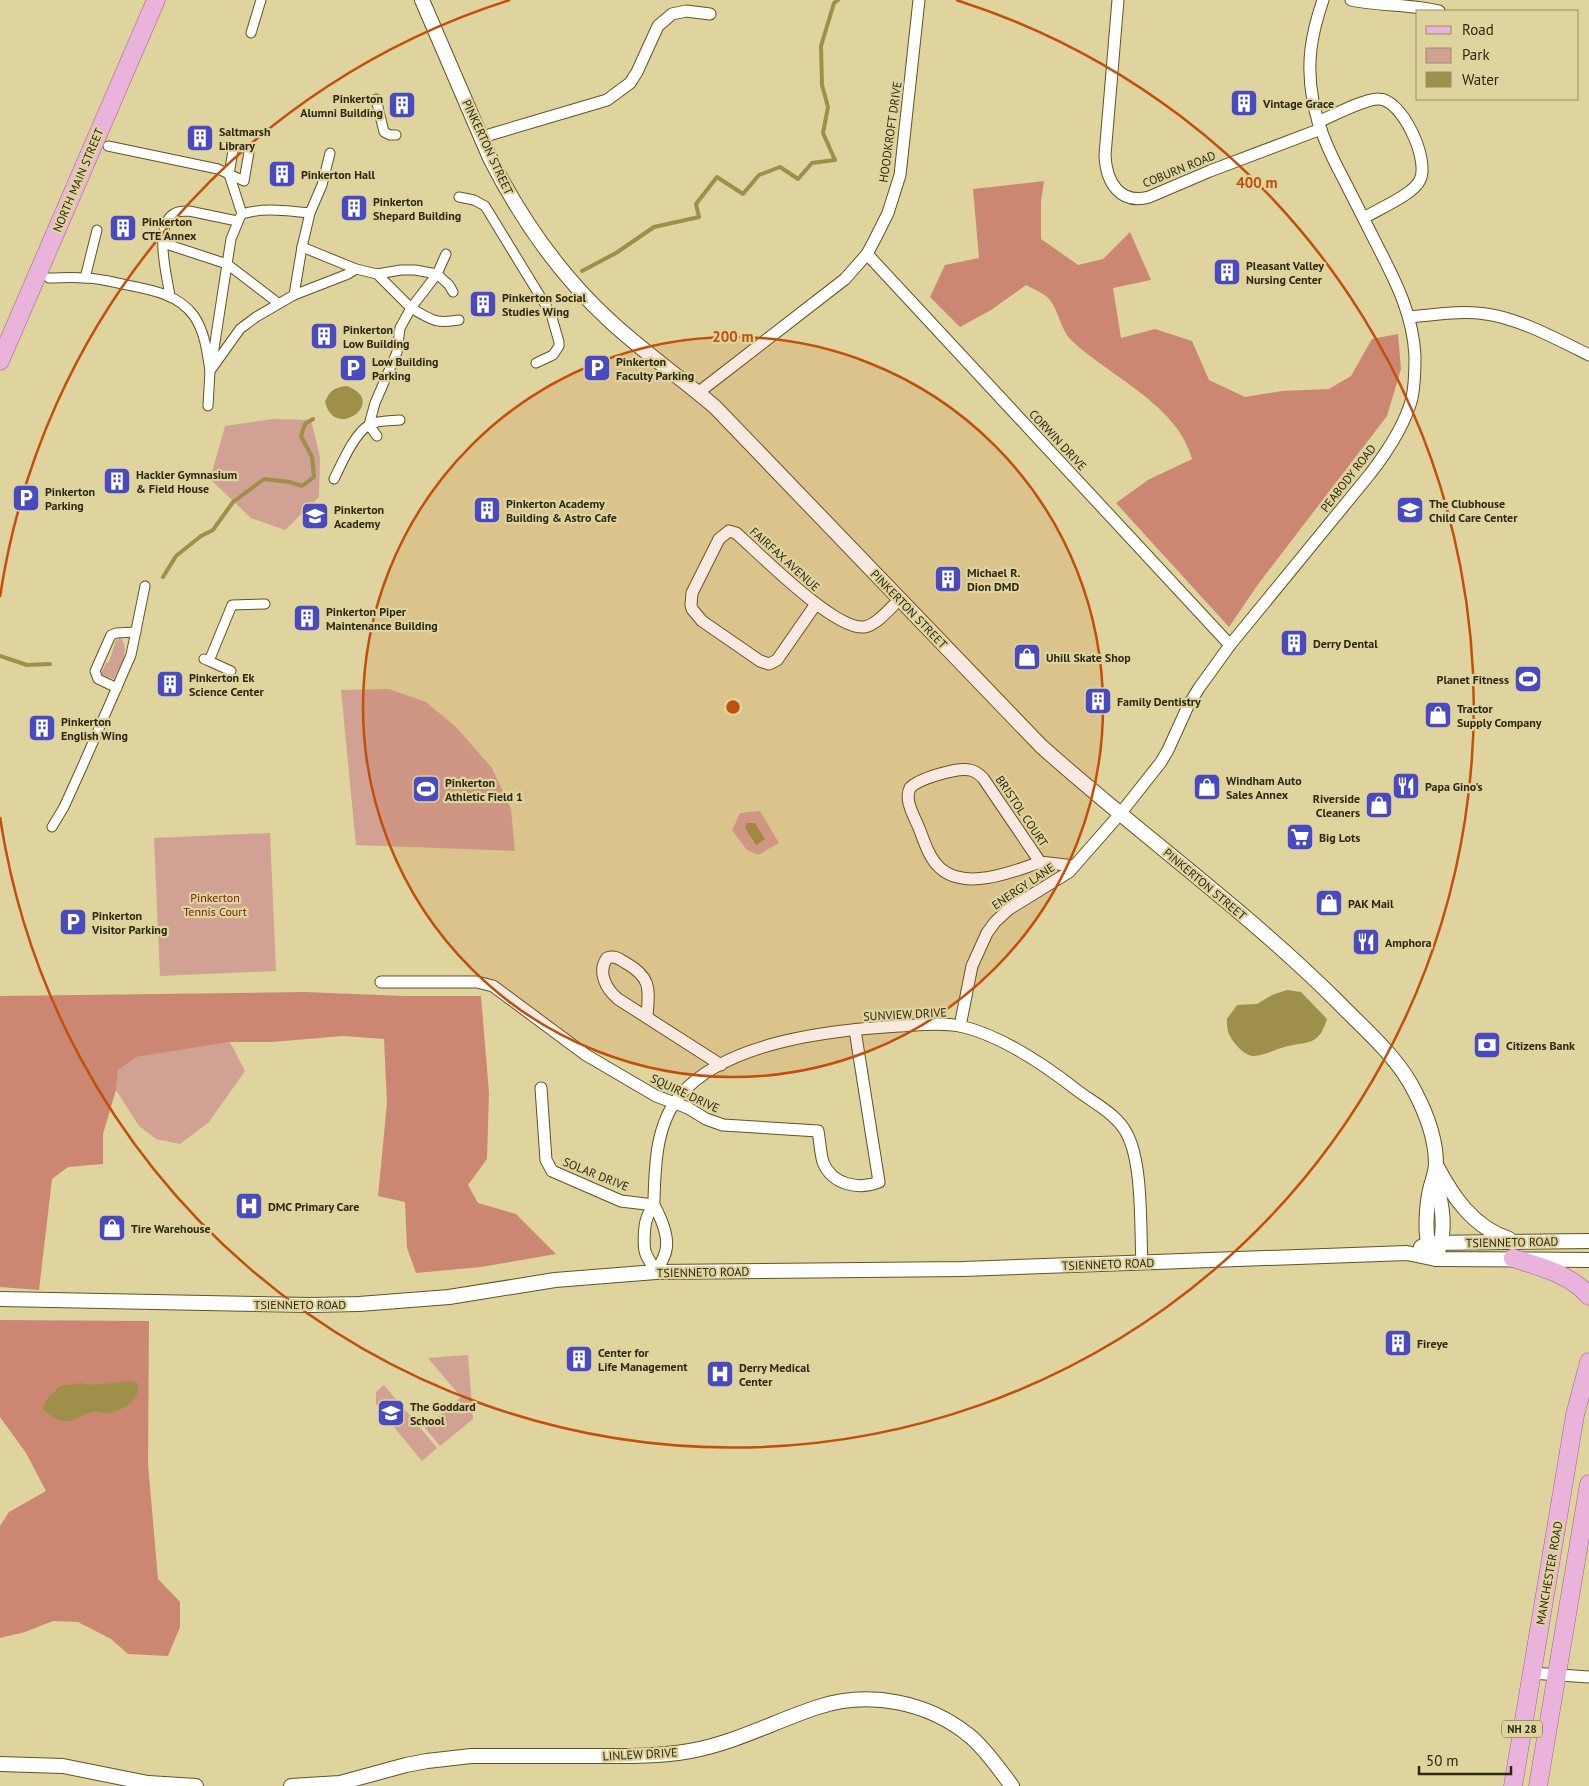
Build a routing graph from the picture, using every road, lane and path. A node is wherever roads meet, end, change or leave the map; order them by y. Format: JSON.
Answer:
{"nodes":[{"id":1,"x":156,"y":0,"type":"edge"},
{"id":2,"x":261,"y":0,"type":"edge"},
{"id":3,"x":422,"y":0,"type":"edge"},
{"id":4,"x":919,"y":0,"type":"edge"},
{"id":5,"x":1118,"y":0,"type":"edge"},
{"id":6,"x":1323,"y":0,"type":"edge"},
{"id":7,"x":1351,"y":0,"type":"edge"},
{"id":8,"x":1433,"y":10,"type":"edge"},
{"id":9,"x":710,"y":14,"type":"dead end"},
{"id":10,"x":251,"y":33,"type":"dead end"},
{"id":11,"x":376,"y":99,"type":"dead end"},
{"id":12,"x":1320,"y":125,"type":"junction"},
{"id":13,"x":396,"y":135,"type":"dead end"},
{"id":14,"x":482,"y":137,"type":"junction"},
{"id":15,"x":108,"y":146,"type":"dead end"},
{"id":16,"x":233,"y":151,"type":"dead end"},
{"id":17,"x":249,"y":152,"type":"dead end"},
{"id":18,"x":330,"y":153,"type":"dead end"},
{"id":19,"x":229,"y":174,"type":"junction"},
{"id":20,"x":460,"y":196,"type":"dead end"},
{"id":21,"x":310,"y":213,"type":"junction"},
{"id":22,"x":239,"y":218,"type":"junction"},
{"id":23,"x":1364,"y":218,"type":"junction"},
{"id":24,"x":97,"y":230,"type":"dead end"},
{"id":25,"x":163,"y":243,"type":"junction"},
{"id":26,"x":302,"y":247,"type":"junction"},
{"id":27,"x":446,"y":254,"type":"dead end"},
{"id":28,"x":867,"y":254,"type":"junction"},
{"id":29,"x":227,"y":264,"type":"junction"},
{"id":30,"x":356,"y":269,"type":"junction"},
{"id":31,"x":377,"y":274,"type":"junction"},
{"id":32,"x":437,"y":274,"type":"junction"},
{"id":33,"x":49,"y":278,"type":"dead end"},
{"id":34,"x":85,"y":278,"type":"junction"},
{"id":35,"x":453,"y":292,"type":"dead end"},
{"id":36,"x":294,"y":295,"type":"junction"},
{"id":37,"x":170,"y":296,"type":"junction"},
{"id":38,"x":278,"y":303,"type":"junction"},
{"id":39,"x":411,"y":308,"type":"junction"},
{"id":40,"x":1409,"y":317,"type":"junction"},
{"id":41,"x":459,"y":320,"type":"dead end"},
{"id":42,"x":1589,"y":355,"type":"edge"},
{"id":43,"x":0,"y":361,"type":"edge"},
{"id":44,"x":536,"y":363,"type":"dead end"},
{"id":45,"x":210,"y":370,"type":"junction"},
{"id":46,"x":699,"y":392,"type":"junction"},
{"id":47,"x":208,"y":406,"type":"dead end"},
{"id":48,"x":400,"y":420,"type":"dead end"},
{"id":49,"x":369,"y":425,"type":"junction"},
{"id":50,"x":377,"y":436,"type":"dead end"},
{"id":51,"x":334,"y":478,"type":"dead end"},
{"id":52,"x":145,"y":586,"type":"dead end"},
{"id":53,"x":900,"y":599,"type":"junction"},
{"id":54,"x":265,"y":604,"type":"dead end"},
{"id":55,"x":816,"y":604,"type":"junction"},
{"id":56,"x":136,"y":632,"type":"junction"},
{"id":57,"x":1230,"y":645,"type":"junction"},
{"id":58,"x":230,"y":671,"type":"dead end"},
{"id":59,"x":117,"y":688,"type":"junction"},
{"id":60,"x":1120,"y":814,"type":"junction"},
{"id":61,"x":52,"y":827,"type":"dead end"},
{"id":62,"x":1040,"y":862,"type":"junction"},
{"id":63,"x":1074,"y":866,"type":"junction"},
{"id":64,"x":380,"y":982,"type":"dead end"},
{"id":65,"x":646,"y":1017,"type":"junction"},
{"id":66,"x":960,"y":1026,"type":"junction"},
{"id":67,"x":855,"y":1030,"type":"junction"},
{"id":68,"x":721,"y":1065,"type":"junction"},
{"id":69,"x":541,"y":1088,"type":"dead end"},
{"id":70,"x":675,"y":1103,"type":"junction"},
{"id":71,"x":1435,"y":1171,"type":"junction"},
{"id":72,"x":654,"y":1205,"type":"junction"},
{"id":73,"x":1589,"y":1241,"type":"edge"},
{"id":74,"x":1434,"y":1243,"type":"junction"},
{"id":75,"x":1516,"y":1250,"type":"junction"},
{"id":76,"x":1407,"y":1253,"type":"junction"},
{"id":77,"x":1436,"y":1259,"type":"junction"},
{"id":78,"x":1589,"y":1260,"type":"edge"},
{"id":79,"x":1142,"y":1263,"type":"junction"},
{"id":80,"x":656,"y":1272,"type":"junction"},
{"id":81,"x":1589,"y":1296,"type":"edge"},
{"id":82,"x":0,"y":1298,"type":"edge"},
{"id":83,"x":1589,"y":1362,"type":"edge"},
{"id":84,"x":1589,"y":1484,"type":"edge"},
{"id":85,"x":1532,"y":1673,"type":"junction"},
{"id":86,"x":1556,"y":1674,"type":"junction"},
{"id":87,"x":1589,"y":1676,"type":"edge"},
{"id":88,"x":0,"y":1764,"type":"edge"},
{"id":89,"x":196,"y":1786,"type":"edge"},
{"id":90,"x":291,"y":1786,"type":"edge"},
{"id":91,"x":1012,"y":1786,"type":"edge"},
{"id":92,"x":1513,"y":1786,"type":"edge"},
{"id":93,"x":1538,"y":1786,"type":"edge"}],
"edges":[{"from":1,"to":43,"type":"main road","name":"NORTH MAIN STREET"},
{"from":2,"to":10,"type":"street"},
{"from":3,"to":14,"type":"street","name":"PINKERTON STREET"},
{"from":4,"to":28,"type":"street","name":"HOODKROFT DRIVE"},
{"from":5,"to":12,"type":"street","name":"COBURN ROAD"},
{"from":6,"to":12,"type":"street","name":"PEABODY ROAD"},
{"from":7,"to":8,"type":"street"},
{"from":9,"to":14,"type":"street"},
{"from":11,"to":13,"type":"street"},
{"from":12,"to":23,"type":"street","name":"PEABODY ROAD"},
{"from":12,"to":23,"type":"street","name":"COBURN ROAD"},
{"from":14,"to":46,"type":"street","name":"PINKERTON STREET"},
{"from":15,"to":19,"type":"street"},
{"from":16,"to":19,"type":"street"},
{"from":17,"to":19,"type":"street"},
{"from":18,"to":21,"type":"street"},
{"from":19,"to":22,"type":"street"},
{"from":20,"to":44,"type":"street"},
{"from":21,"to":22,"type":"street"},
{"from":21,"to":26,"type":"street"},
{"from":22,"to":25,"type":"street"},
{"from":22,"to":29,"type":"street"},
{"from":23,"to":40,"type":"street","name":"PEABODY ROAD"},
{"from":24,"to":34,"type":"street"},
{"from":25,"to":29,"type":"street"},
{"from":25,"to":37,"type":"street"},
{"from":26,"to":30,"type":"street"},
{"from":26,"to":36,"type":"street"},
{"from":27,"to":32,"type":"street"},
{"from":28,"to":46,"type":"street","name":"HOODKROFT DRIVE"},
{"from":28,"to":57,"type":"street","name":"CORWIN DRIVE"},
{"from":29,"to":38,"type":"street"},
{"from":29,"to":45,"type":"street"},
{"from":30,"to":31,"type":"street"},
{"from":30,"to":36,"type":"street"},
{"from":31,"to":32,"type":"street"},
{"from":31,"to":39,"type":"street"},
{"from":32,"to":35,"type":"street"},
{"from":32,"to":39,"type":"street"},
{"from":33,"to":34,"type":"street"},
{"from":34,"to":37,"type":"street"},
{"from":36,"to":38,"type":"street"},
{"from":37,"to":45,"type":"street"},
{"from":38,"to":45,"type":"street"},
{"from":39,"to":41,"type":"street"},
{"from":39,"to":49,"type":"street"},
{"from":40,"to":42,"type":"street"},
{"from":40,"to":57,"type":"street","name":"PEABODY ROAD"},
{"from":45,"to":47,"type":"street"},
{"from":46,"to":53,"type":"street","name":"PINKERTON STREET"},
{"from":48,"to":49,"type":"street"},
{"from":49,"to":50,"type":"street"},
{"from":49,"to":51,"type":"street"},
{"from":52,"to":56,"type":"street"},
{"from":53,"to":55,"type":"street","name":"FAIRFAX AVENUE"},
{"from":53,"to":60,"type":"street","name":"PINKERTON STREET"},
{"from":54,"to":58,"type":"street"},
{"from":55,"to":55,"type":"street","name":"FAIRFAX AVENUE"},
{"from":56,"to":59,"type":"street"},
{"from":56,"to":59,"type":"street"},
{"from":57,"to":60,"type":"street","name":"PEABODY ROAD"},
{"from":59,"to":61,"type":"street"},
{"from":60,"to":63,"type":"street","name":"ENERGY LANE"},
{"from":60,"to":71,"type":"street","name":"PINKERTON STREET"},
{"from":62,"to":62,"type":"street","name":"BRISTOL COURT"},
{"from":62,"to":63,"type":"street","name":"BRISTOL COURT"},
{"from":63,"to":66,"type":"street","name":"ENERGY LANE"},
{"from":64,"to":70,"type":"street","name":"SQUIRE DRIVE"},
{"from":65,"to":65,"type":"street"},
{"from":65,"to":68,"type":"street"},
{"from":66,"to":67,"type":"street","name":"SUNVIEW DRIVE"},
{"from":66,"to":79,"type":"street","name":"SUNVIEW DRIVE"},
{"from":67,"to":68,"type":"street","name":"SUNVIEW DRIVE"},
{"from":67,"to":70,"type":"street","name":"SQUIRE DRIVE"},
{"from":68,"to":70,"type":"street","name":"SUNVIEW DRIVE"},
{"from":69,"to":72,"type":"street","name":"SOLAR DRIVE"},
{"from":70,"to":72,"type":"street","name":"SUNVIEW DRIVE"},
{"from":71,"to":74,"type":"street","name":"PINKERTON STREET"},
{"from":71,"to":75,"type":"street"},
{"from":72,"to":80,"type":"street","name":"SUNVIEW DRIVE"},
{"from":72,"to":80,"type":"street","name":"SUNVIEW DRIVE"},
{"from":73,"to":75,"type":"street","name":"TSIENNETO ROAD"},
{"from":74,"to":75,"type":"street","name":"TSIENNETO ROAD"},
{"from":74,"to":76,"type":"street","name":"TSIENNETO ROAD"},
{"from":74,"to":77,"type":"street","name":"PINKERTON STREET"},
{"from":75,"to":77,"type":"street","name":"TSIENNETO ROAD"},
{"from":75,"to":78,"type":"street","name":"TSIENNETO ROAD"},
{"from":75,"to":81,"type":"main road"},
{"from":76,"to":77,"type":"street","name":"TSIENNETO ROAD"},
{"from":76,"to":79,"type":"street","name":"TSIENNETO ROAD"},
{"from":79,"to":80,"type":"street","name":"TSIENNETO ROAD"},
{"from":80,"to":82,"type":"street","name":"TSIENNETO ROAD"},
{"from":83,"to":85,"type":"main road","name":"MANCHESTER ROAD","number":"NH 28"},
{"from":84,"to":86,"type":"main road","name":"MANCHESTER ROAD","number":"NH 28"},
{"from":85,"to":86,"type":"street"},
{"from":85,"to":92,"type":"main road","name":"MANCHESTER ROAD","number":"NH 28"},
{"from":86,"to":87,"type":"street"},
{"from":86,"to":93,"type":"main road","name":"MANCHESTER ROAD","number":"NH 28"},
{"from":88,"to":89,"type":"street"},
{"from":90,"to":91,"type":"street","name":"LINLEW DRIVE"}]}
